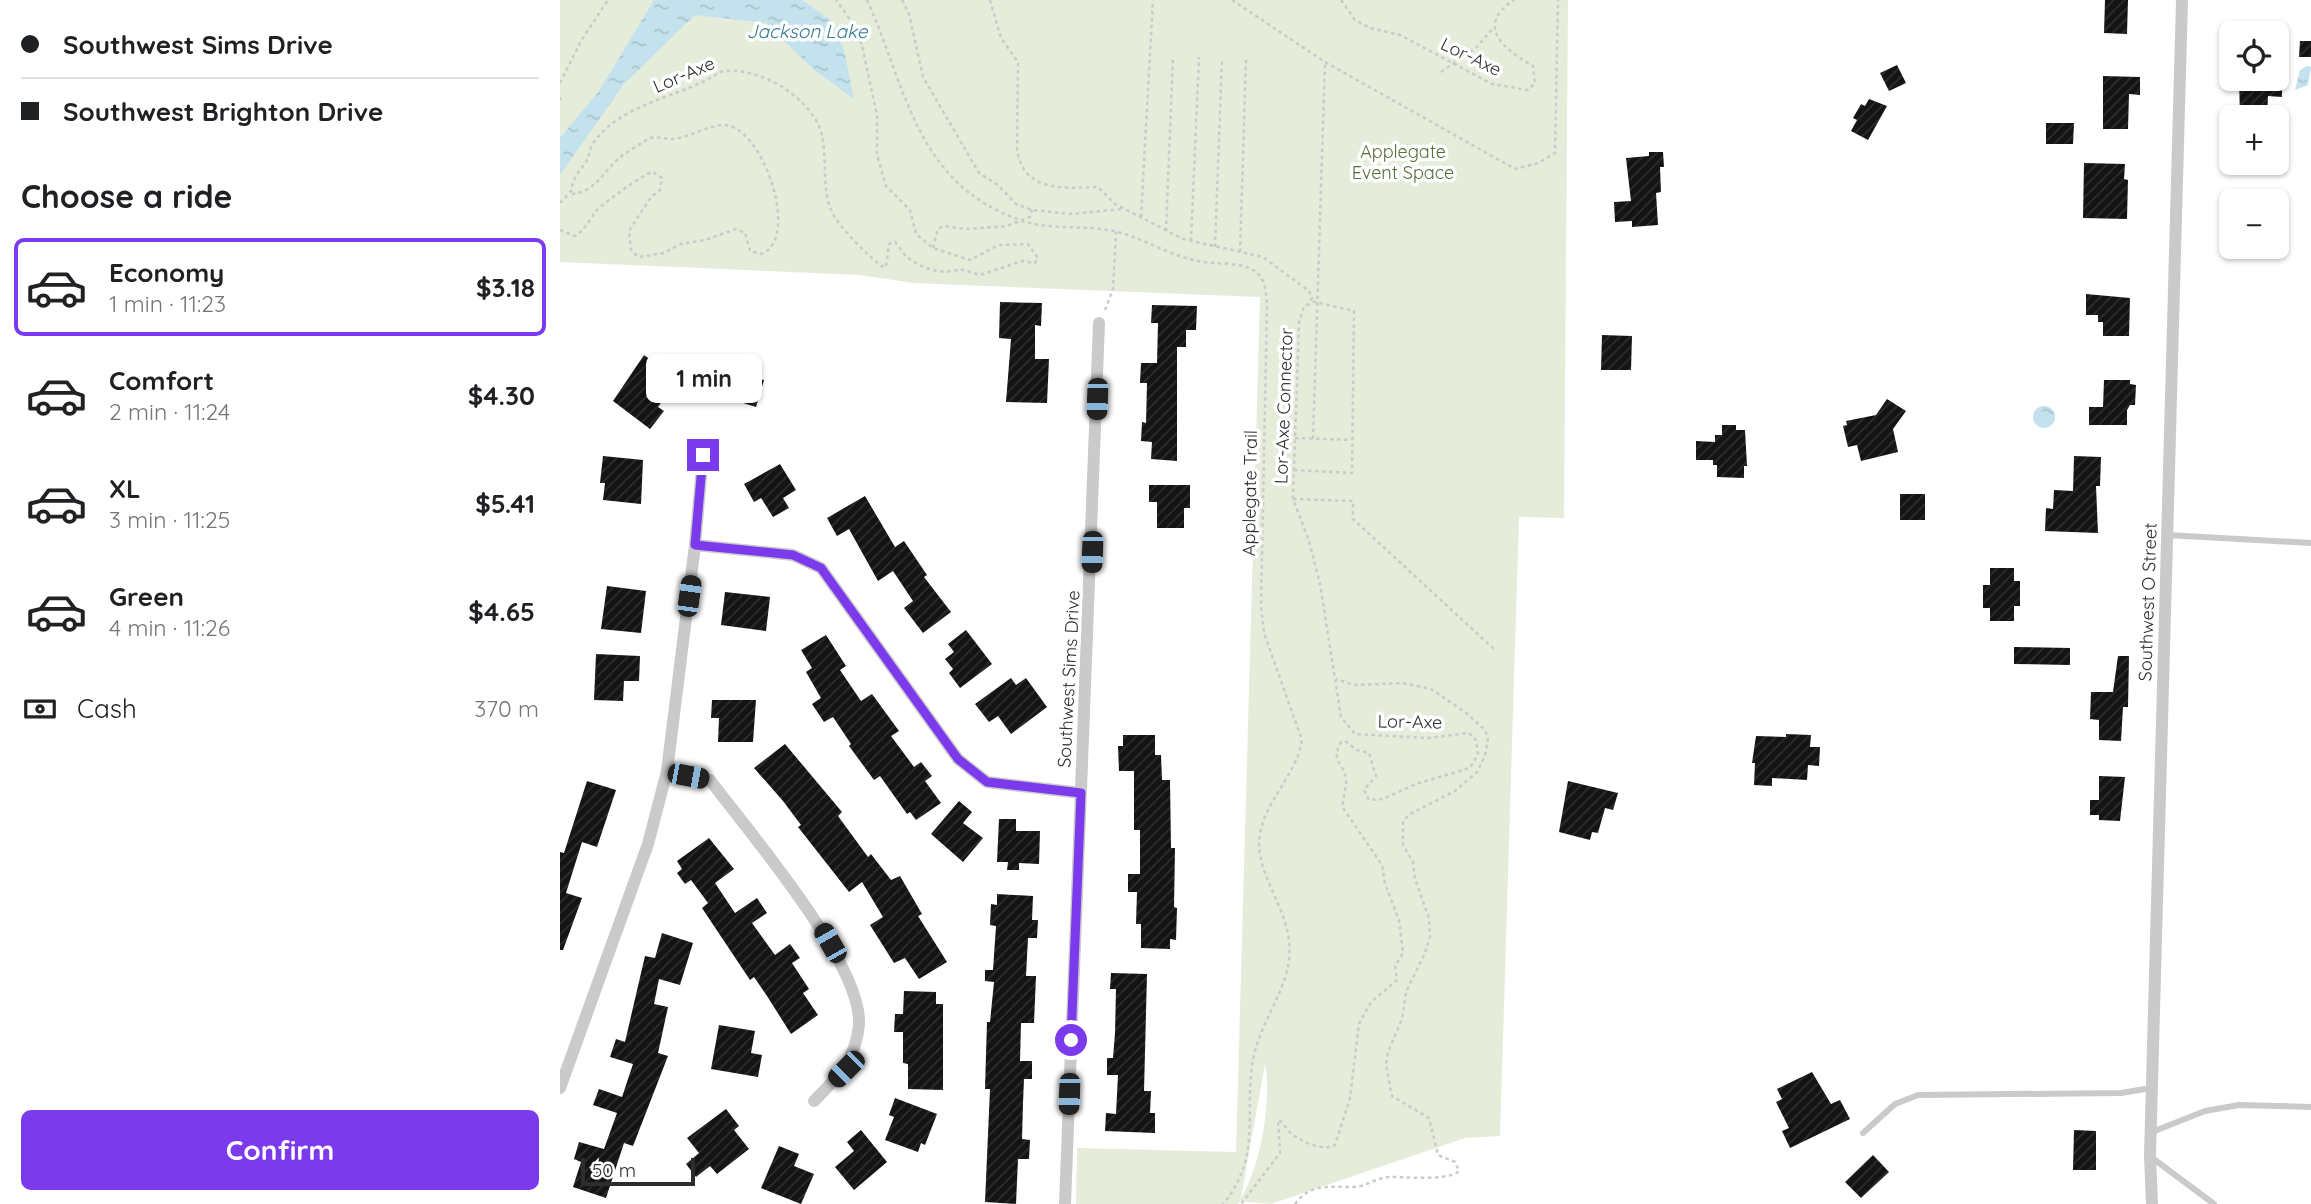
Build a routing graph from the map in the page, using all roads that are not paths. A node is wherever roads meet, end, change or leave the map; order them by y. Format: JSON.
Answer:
{"nodes":[{"id":1,"x":2182,"y":0,"type":"edge"},
{"id":2,"x":1100,"y":323,"type":"road end"},
{"id":3,"x":703,"y":455,"type":"dead end"},
{"id":4,"x":2167,"y":535,"type":"junction"},
{"id":5,"x":2311,"y":543,"type":"edge"},
{"id":6,"x":695,"y":545,"type":"junction"},
{"id":7,"x":667,"y":771,"type":"junction"},
{"id":8,"x":1081,"y":793,"type":"junction"},
{"id":9,"x":560,"y":1088,"type":"edge"},
{"id":10,"x":2151,"y":1088,"type":"junction"},
{"id":11,"x":814,"y":1101,"type":"dead end"},
{"id":12,"x":2311,"y":1107,"type":"edge"},
{"id":13,"x":1863,"y":1133,"type":"dead end"},
{"id":14,"x":2150,"y":1133,"type":"junction"},
{"id":15,"x":2150,"y":1156,"type":"junction"},
{"id":16,"x":1065,"y":1204,"type":"edge"},
{"id":17,"x":2152,"y":1204,"type":"edge"},
{"id":18,"x":2214,"y":1204,"type":"edge"}],
"edges":[{"from":1,"to":4,"type":"street","name":"Southwest O Street"},
{"from":2,"to":8,"type":"street","name":"Southwest Sims Drive"},
{"from":3,"to":6,"type":"street"},
{"from":4,"to":5,"type":"lane"},
{"from":4,"to":10,"type":"street","name":"Southwest O Street"},
{"from":6,"to":7,"type":"street"},
{"from":6,"to":8,"type":"street"},
{"from":7,"to":9,"type":"street"},
{"from":7,"to":11,"type":"street"},
{"from":8,"to":16,"type":"street","name":"Southwest Sims Drive"},
{"from":10,"to":13,"type":"lane"},
{"from":10,"to":14,"type":"street","name":"Southwest O Street"},
{"from":12,"to":14,"type":"lane"},
{"from":14,"to":15,"type":"street","name":"Southwest O Street"},
{"from":15,"to":17,"type":"street","name":"Southwest O Street"},
{"from":15,"to":18,"type":"lane"}]}
